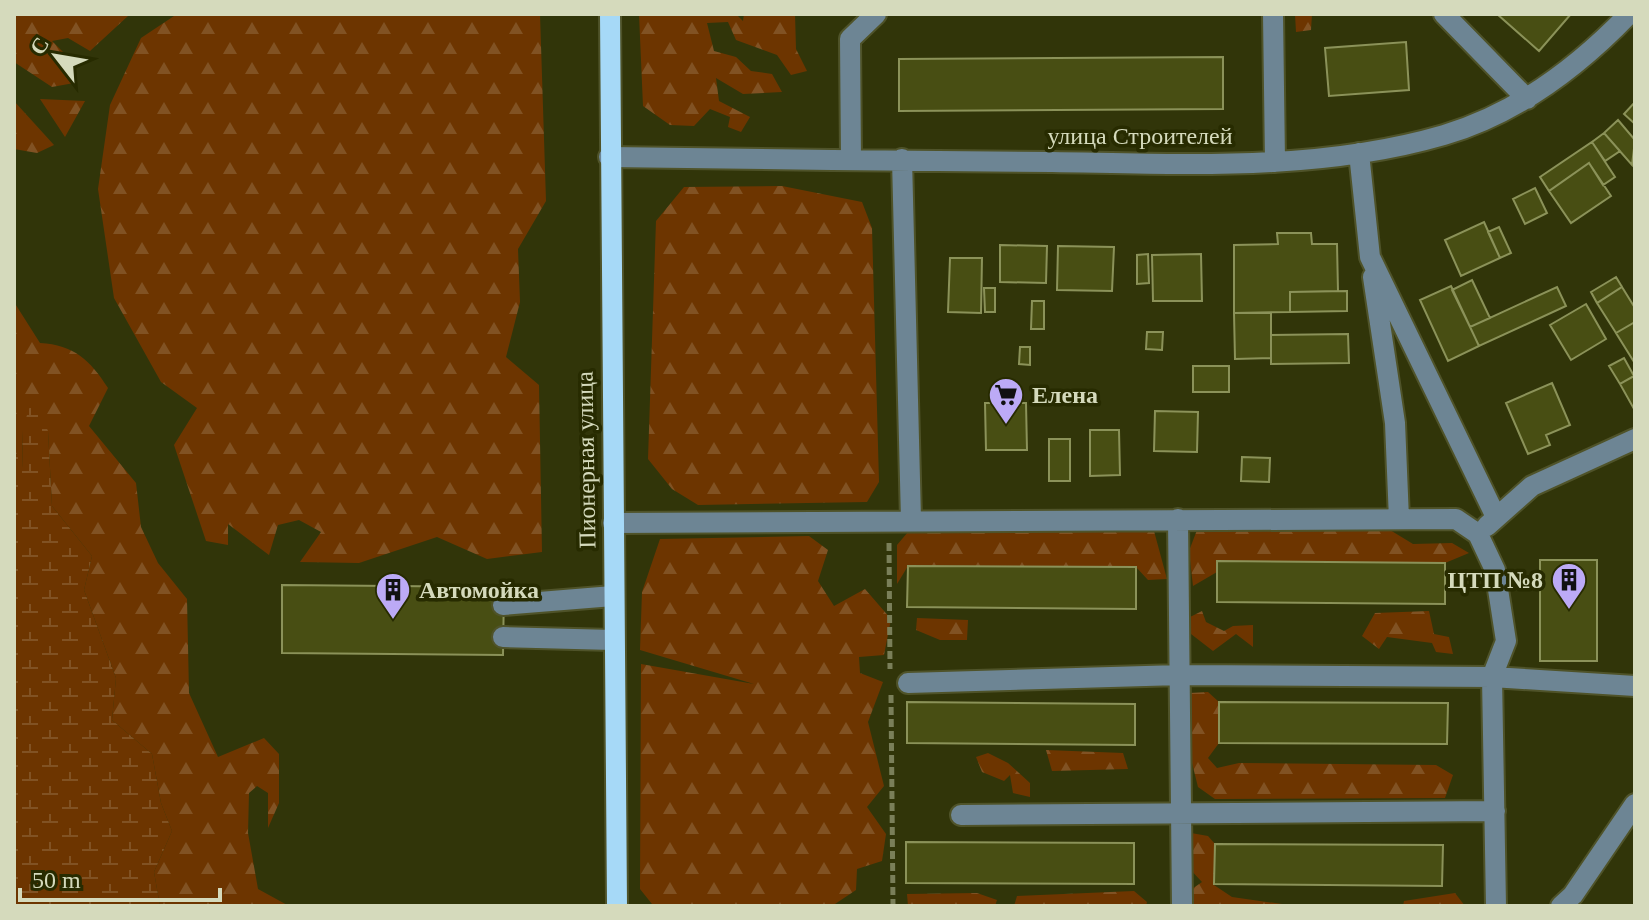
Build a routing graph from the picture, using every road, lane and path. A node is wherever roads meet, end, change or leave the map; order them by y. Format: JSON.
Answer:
{"nodes":[{"id":1,"x":610,"y":14,"type":"edge"},
{"id":2,"x":876,"y":14,"type":"edge"},
{"id":3,"x":1273,"y":14,"type":"edge"},
{"id":4,"x":1444,"y":14,"type":"edge"},
{"id":5,"x":1629,"y":14,"type":"edge"},
{"id":6,"x":1527,"y":99,"type":"junction"},
{"id":7,"x":1359,"y":153,"type":"junction"},
{"id":8,"x":609,"y":157,"type":"junction"},
{"id":9,"x":902,"y":159,"type":"junction"},
{"id":10,"x":851,"y":160,"type":"junction"},
{"id":11,"x":1275,"y":162,"type":"junction"},
{"id":12,"x":1370,"y":257,"type":"junction"},
{"id":13,"x":1635,"y":439,"type":"edge"},
{"id":14,"x":1613,"y":449,"type":"junction"},
{"id":15,"x":1635,"y":451,"type":"edge"},
{"id":16,"x":1496,"y":517,"type":"junction"},
{"id":17,"x":1178,"y":519,"type":"junction"},
{"id":18,"x":1399,"y":519,"type":"junction"},
{"id":19,"x":911,"y":520,"type":"junction"},
{"id":20,"x":613,"y":523,"type":"junction"},
{"id":21,"x":1478,"y":534,"type":"junction"},
{"id":22,"x":613,"y":596,"type":"junction"},
{"id":23,"x":544,"y":602,"type":"junction"},
{"id":24,"x":503,"y":605,"type":"dead end"},
{"id":25,"x":503,"y":637,"type":"dead end"},
{"id":26,"x":547,"y":638,"type":"junction"},
{"id":27,"x":613,"y":640,"type":"junction"},
{"id":28,"x":1180,"y":675,"type":"junction"},
{"id":29,"x":1492,"y":677,"type":"junction"},
{"id":30,"x":908,"y":683,"type":"dead end"},
{"id":31,"x":1635,"y":686,"type":"edge"},
{"id":32,"x":1635,"y":804,"type":"edge"},
{"id":33,"x":1495,"y":811,"type":"junction"},
{"id":34,"x":961,"y":815,"type":"dead end"},
{"id":35,"x":1181,"y":816,"type":"junction"},
{"id":36,"x":617,"y":906,"type":"edge"},
{"id":37,"x":1182,"y":906,"type":"edge"},
{"id":38,"x":1496,"y":906,"type":"edge"},
{"id":39,"x":1561,"y":906,"type":"edge"}],
"edges":[{"from":1,"to":8,"type":"main road","name":"Пионерная улица"},
{"from":2,"to":10,"type":"street"},
{"from":3,"to":11,"type":"street"},
{"from":4,"to":6,"type":"street"},
{"from":5,"to":6,"type":"street","name":"улица Строителей"},
{"from":6,"to":7,"type":"street","name":"улица Строителей"},
{"from":7,"to":11,"type":"street","name":"улица Строителей"},
{"from":7,"to":12,"type":"street"},
{"from":8,"to":10,"type":"street","name":"улица Строителей"},
{"from":8,"to":20,"type":"main road","name":"Пионерная улица"},
{"from":9,"to":10,"type":"street","name":"улица Строителей"},
{"from":9,"to":11,"type":"street","name":"улица Строителей"},
{"from":9,"to":19,"type":"street"},
{"from":12,"to":16,"type":"street"},
{"from":12,"to":18,"type":"street"},
{"from":13,"to":14,"type":"street"},
{"from":14,"to":15,"type":"street"},
{"from":14,"to":16,"type":"street"},
{"from":16,"to":21,"type":"street"},
{"from":17,"to":18,"type":"street"},
{"from":17,"to":19,"type":"street"},
{"from":17,"to":28,"type":"street"},
{"from":18,"to":21,"type":"street"},
{"from":19,"to":20,"type":"street"},
{"from":20,"to":22,"type":"main road","name":"Пионерная улица"},
{"from":21,"to":29,"type":"street"},
{"from":22,"to":23,"type":"street"},
{"from":22,"to":27,"type":"main road","name":"Пионерная улица"},
{"from":23,"to":24,"type":"street"},
{"from":23,"to":26,"type":"street"},
{"from":25,"to":26,"type":"street"},
{"from":26,"to":27,"type":"street"},
{"from":27,"to":36,"type":"main road","name":"Пионерная улица"},
{"from":28,"to":29,"type":"street"},
{"from":28,"to":30,"type":"street"},
{"from":28,"to":35,"type":"street"},
{"from":29,"to":31,"type":"street"},
{"from":29,"to":33,"type":"street"},
{"from":32,"to":39,"type":"street"},
{"from":33,"to":35,"type":"street"},
{"from":33,"to":38,"type":"street"},
{"from":34,"to":35,"type":"street"},
{"from":35,"to":37,"type":"street"}]}
